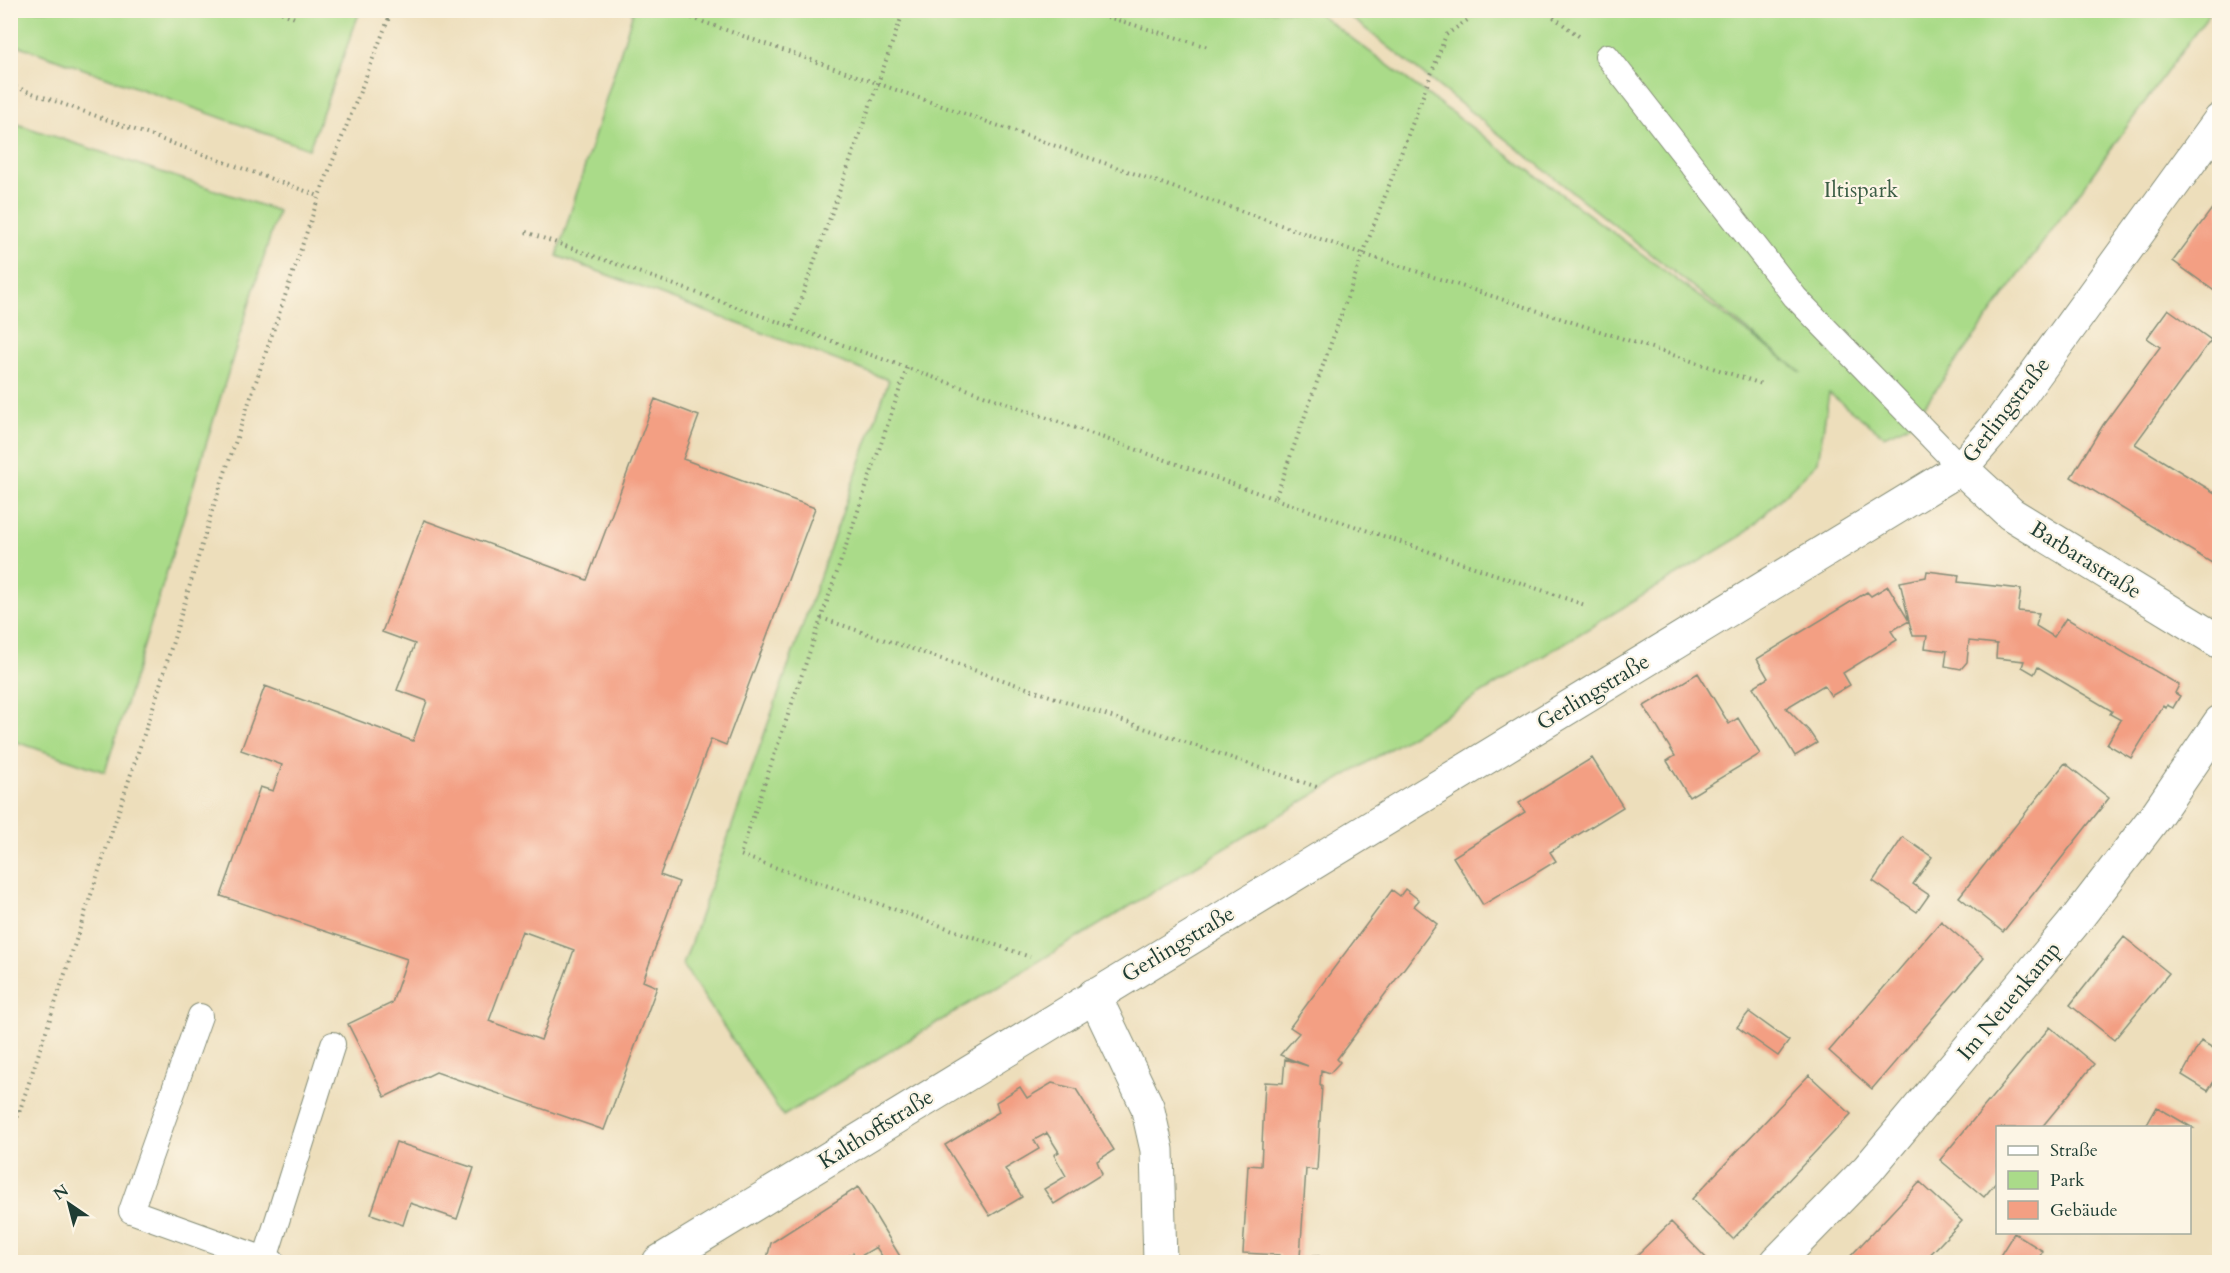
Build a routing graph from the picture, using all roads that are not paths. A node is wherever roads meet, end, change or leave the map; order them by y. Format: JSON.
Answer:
{"nodes":[{"id":1,"x":1607,"y":57,"type":"road end"},
{"id":2,"x":2220,"y":120,"type":"edge"},
{"id":3,"x":1961,"y":468,"type":"junction"},
{"id":4,"x":2220,"y":642,"type":"edge"},
{"id":5,"x":2220,"y":722,"type":"edge"},
{"id":6,"x":1094,"y":995,"type":"junction"},
{"id":7,"x":200,"y":1016,"type":"dead end"},
{"id":8,"x":333,"y":1044,"type":"dead end"},
{"id":9,"x":675,"y":1258,"type":"edge"},
{"id":10,"x":269,"y":1261,"type":"edge"},
{"id":11,"x":1160,"y":1263,"type":"edge"},
{"id":12,"x":1777,"y":1263,"type":"edge"}],
"edges":[{"from":1,"to":3,"type":"lane"},
{"from":2,"to":3,"type":"street","name":"Gerlingstraße"},
{"from":3,"to":4,"type":"street","name":"Barbarastraße"},
{"from":3,"to":6,"type":"street","name":"Gerlingstraße"},
{"from":5,"to":12,"type":"street","name":"Im Neuenkamp"},
{"from":6,"to":9,"type":"street","name":"Kalthoffstraße"},
{"from":6,"to":11,"type":"street"},
{"from":7,"to":10,"type":"lane"},
{"from":8,"to":10,"type":"lane"}]}
